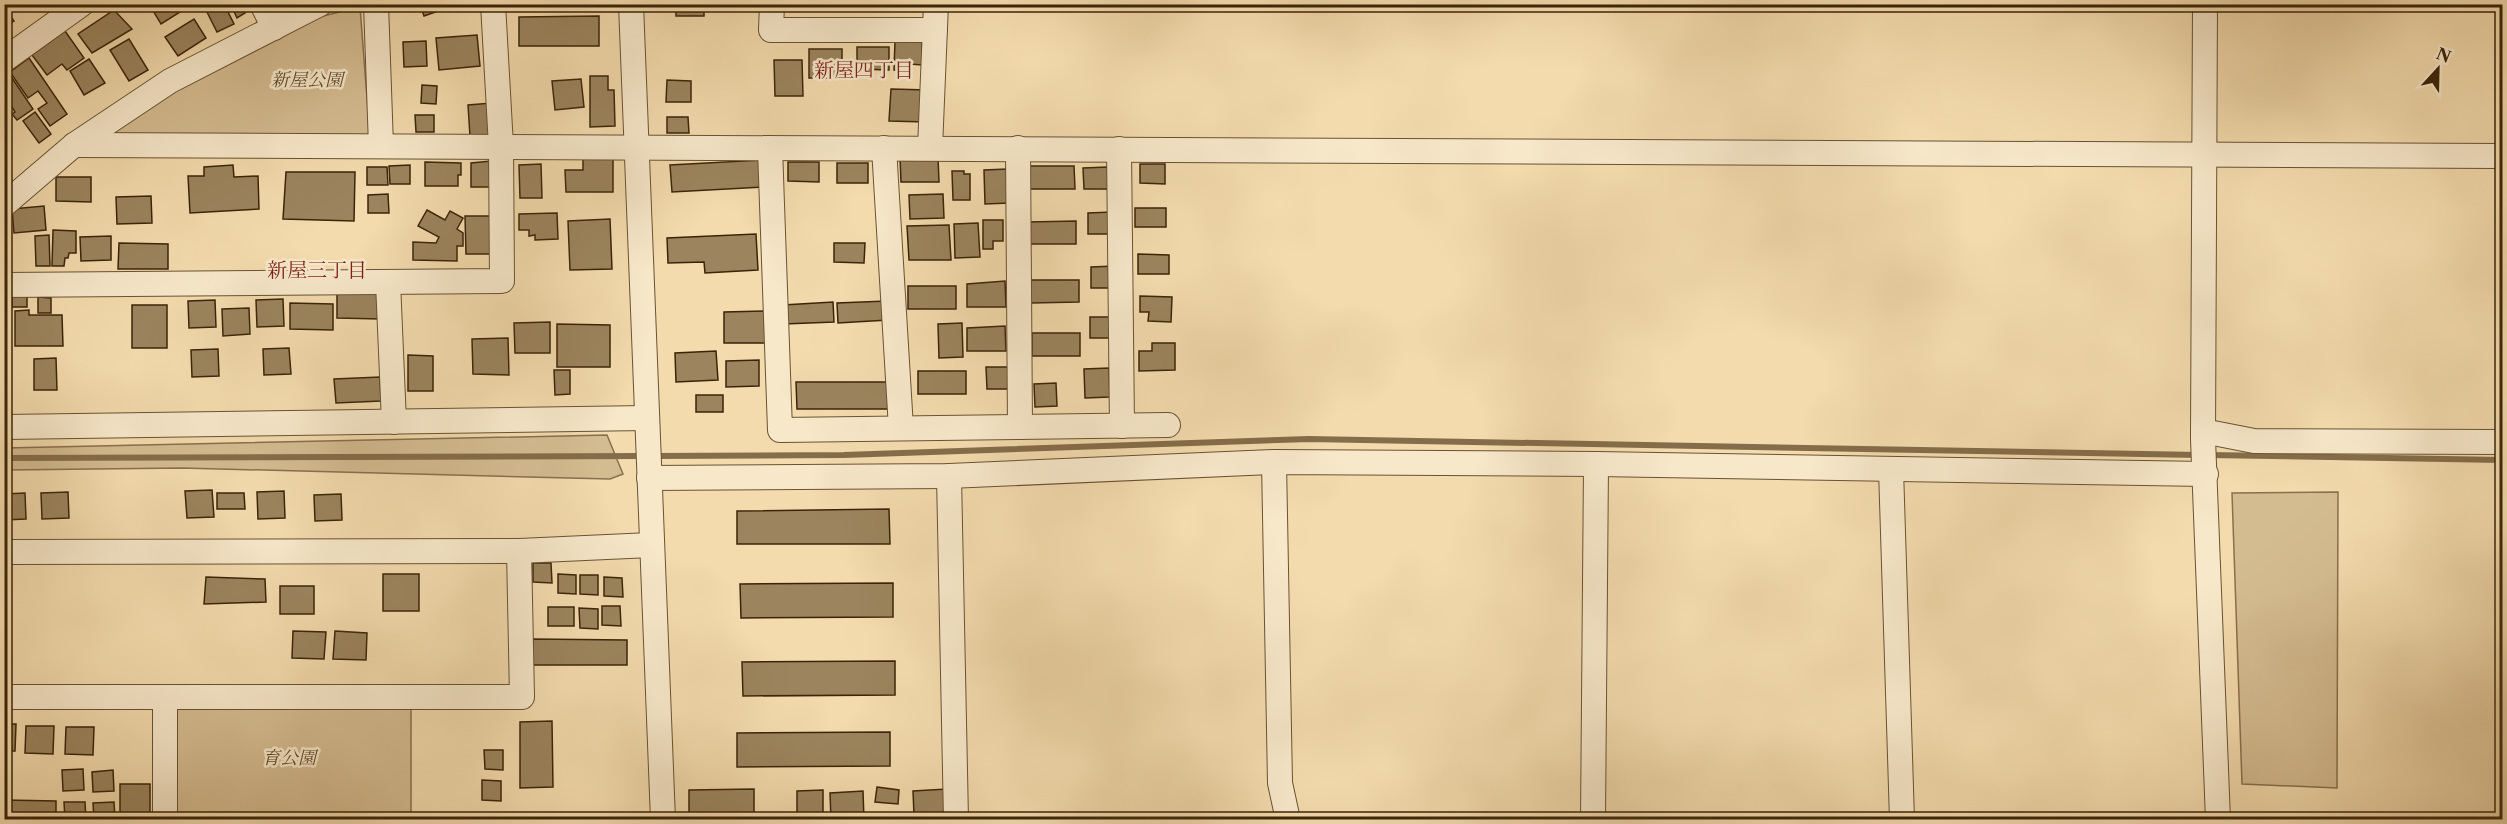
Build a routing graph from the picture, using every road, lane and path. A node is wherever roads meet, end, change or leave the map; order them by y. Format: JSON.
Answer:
{"nodes":[{"id":1,"x":82,"y":4,"type":"edge"},
{"id":2,"x":262,"y":4,"type":"edge"},
{"id":3,"x":320,"y":4,"type":"edge"},
{"id":4,"x":375,"y":4,"type":"edge"},
{"id":5,"x":493,"y":4,"type":"edge"},
{"id":6,"x":632,"y":4,"type":"edge"},
{"id":7,"x":772,"y":4,"type":"edge"},
{"id":8,"x":936,"y":4,"type":"edge"},
{"id":9,"x":2205,"y":4,"type":"edge"},
{"id":10,"x":274,"y":28,"type":"junction"},
{"id":11,"x":935,"y":30,"type":"junction"},
{"id":12,"x":4,"y":60,"type":"edge"},
{"id":13,"x":74,"y":145,"type":"junction"},
{"id":14,"x":381,"y":146,"type":"junction"},
{"id":15,"x":501,"y":146,"type":"junction"},
{"id":16,"x":637,"y":147,"type":"junction"},
{"id":17,"x":770,"y":148,"type":"junction"},
{"id":18,"x":884,"y":148,"type":"junction"},
{"id":19,"x":930,"y":148,"type":"junction"},
{"id":20,"x":1018,"y":148,"type":"junction"},
{"id":21,"x":1119,"y":149,"type":"junction"},
{"id":22,"x":2204,"y":153,"type":"junction"},
{"id":23,"x":2502,"y":156,"type":"edge"},
{"id":24,"x":4,"y":205,"type":"edge"},
{"id":25,"x":388,"y":282,"type":"junction"},
{"id":26,"x":4,"y":285,"type":"edge"},
{"id":27,"x":394,"y":422,"type":"junction"},
{"id":28,"x":1168,"y":425,"type":"dead end"},
{"id":29,"x":1122,"y":426,"type":"junction"},
{"id":30,"x":4,"y":427,"type":"edge"},
{"id":31,"x":1020,"y":427,"type":"junction"},
{"id":32,"x":901,"y":428,"type":"junction"},
{"id":33,"x":647,"y":430,"type":"junction"},
{"id":34,"x":2203,"y":435,"type":"junction"},
{"id":35,"x":2502,"y":442,"type":"edge"},
{"id":36,"x":1274,"y":462,"type":"junction"},
{"id":37,"x":1596,"y":464,"type":"junction"},
{"id":38,"x":1892,"y":469,"type":"junction"},
{"id":39,"x":2205,"y":471,"type":"junction"},
{"id":40,"x":648,"y":474,"type":"junction"},
{"id":41,"x":949,"y":476,"type":"junction"},
{"id":42,"x":651,"y":545,"type":"junction"},
{"id":43,"x":519,"y":550,"type":"junction"},
{"id":44,"x":4,"y":552,"type":"edge"},
{"id":45,"x":4,"y":697,"type":"edge"},
{"id":46,"x":165,"y":697,"type":"junction"},
{"id":47,"x":165,"y":819,"type":"edge"},
{"id":48,"x":663,"y":819,"type":"edge"},
{"id":49,"x":956,"y":819,"type":"edge"},
{"id":50,"x":1288,"y":819,"type":"edge"},
{"id":51,"x":1593,"y":819,"type":"edge"},
{"id":52,"x":1902,"y":819,"type":"edge"},
{"id":53,"x":2218,"y":819,"type":"edge"}],
"edges":[{"from":1,"to":12,"type":"street"},
{"from":2,"to":10,"type":"street"},
{"from":3,"to":10,"type":"street"},
{"from":4,"to":14,"type":"street"},
{"from":5,"to":15,"type":"street"},
{"from":6,"to":16,"type":"street"},
{"from":7,"to":11,"type":"street"},
{"from":8,"to":11,"type":"street"},
{"from":9,"to":22,"type":"street"},
{"from":10,"to":13,"type":"street"},
{"from":11,"to":19,"type":"street"},
{"from":13,"to":14,"type":"street"},
{"from":13,"to":24,"type":"street"},
{"from":14,"to":15,"type":"street"},
{"from":15,"to":16,"type":"street"},
{"from":15,"to":25,"type":"street"},
{"from":16,"to":17,"type":"street"},
{"from":16,"to":33,"type":"street"},
{"from":17,"to":18,"type":"street"},
{"from":17,"to":32,"type":"street"},
{"from":18,"to":19,"type":"street"},
{"from":18,"to":32,"type":"street"},
{"from":19,"to":20,"type":"street"},
{"from":20,"to":21,"type":"street"},
{"from":20,"to":31,"type":"street"},
{"from":21,"to":22,"type":"street"},
{"from":21,"to":29,"type":"street"},
{"from":22,"to":23,"type":"street"},
{"from":22,"to":34,"type":"street"},
{"from":25,"to":26,"type":"street"},
{"from":25,"to":27,"type":"street"},
{"from":27,"to":30,"type":"street"},
{"from":27,"to":33,"type":"street"},
{"from":28,"to":29,"type":"street"},
{"from":29,"to":31,"type":"street"},
{"from":31,"to":32,"type":"street"},
{"from":33,"to":40,"type":"street"},
{"from":34,"to":35,"type":"street"},
{"from":34,"to":39,"type":"street"},
{"from":36,"to":37,"type":"street"},
{"from":36,"to":41,"type":"street"},
{"from":36,"to":50,"type":"street"},
{"from":37,"to":38,"type":"street"},
{"from":37,"to":51,"type":"street"},
{"from":38,"to":39,"type":"street"},
{"from":38,"to":52,"type":"street"},
{"from":39,"to":53,"type":"street"},
{"from":40,"to":41,"type":"street"},
{"from":40,"to":42,"type":"street"},
{"from":41,"to":49,"type":"street"},
{"from":42,"to":43,"type":"street"},
{"from":42,"to":48,"type":"street"},
{"from":43,"to":44,"type":"street"},
{"from":43,"to":46,"type":"street"},
{"from":45,"to":46,"type":"street"},
{"from":46,"to":47,"type":"street"}]}
